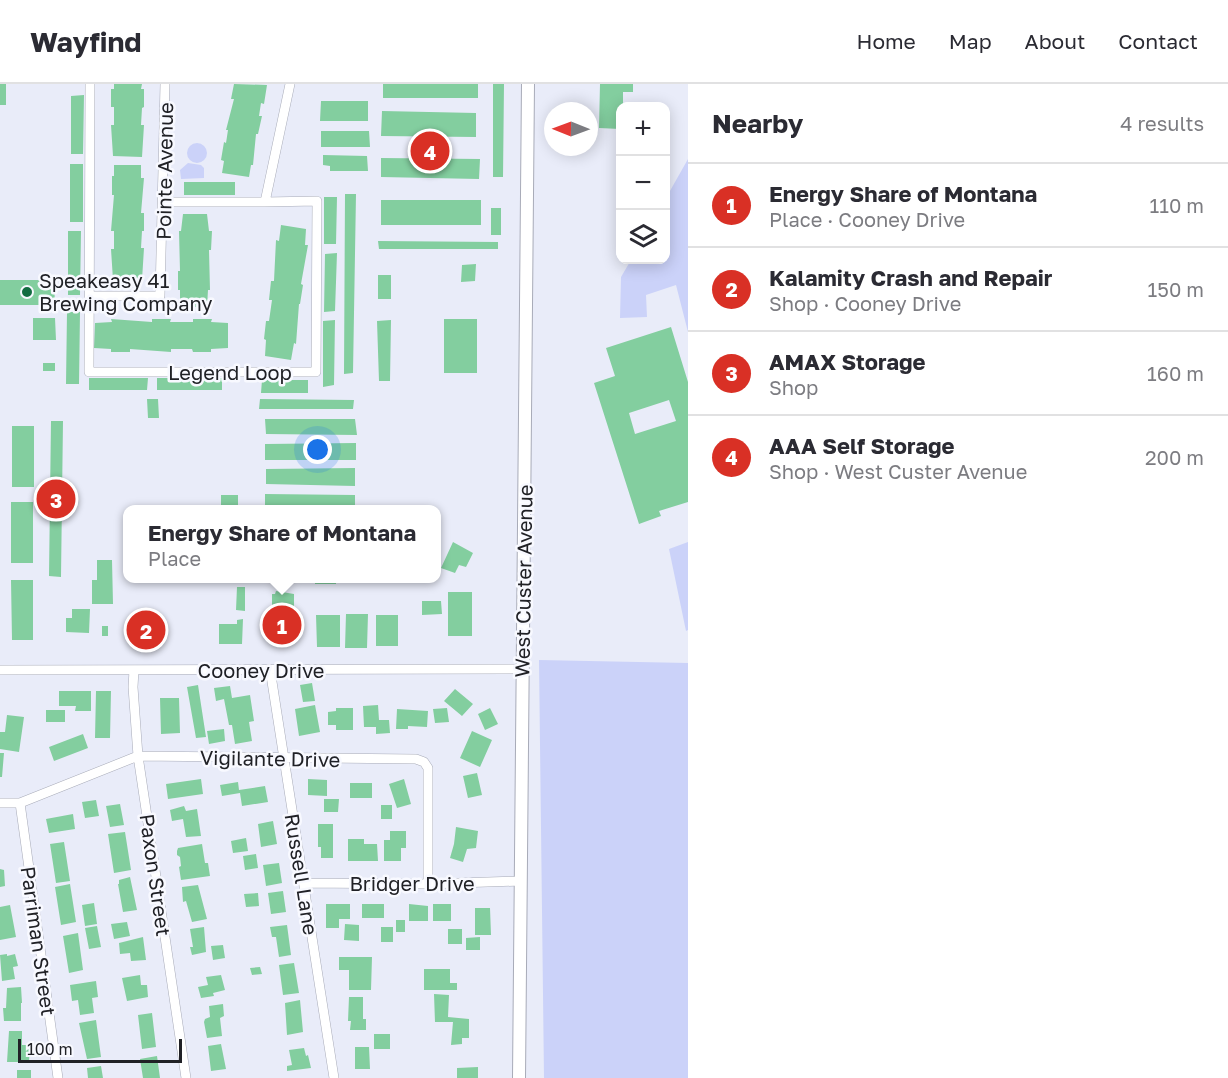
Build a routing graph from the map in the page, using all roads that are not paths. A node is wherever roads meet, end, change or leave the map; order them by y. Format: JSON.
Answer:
{"nodes":[{"id":1,"x":90,"y":84,"type":"edge"},
{"id":2,"x":165,"y":84,"type":"edge"},
{"id":3,"x":290,"y":84,"type":"edge"},
{"id":4,"x":528,"y":84,"type":"edge"},
{"id":5,"x":164,"y":202,"type":"junction"},
{"id":6,"x":265,"y":202,"type":"junction"},
{"id":7,"x":90,"y":296,"type":"junction"},
{"id":8,"x":270,"y":669,"type":"junction"},
{"id":9,"x":522,"y":669,"type":"junction"},
{"id":10,"x":0,"y":670,"type":"edge"},
{"id":11,"x":134,"y":670,"type":"junction"},
{"id":12,"x":138,"y":756,"type":"junction"},
{"id":13,"x":283,"y":759,"type":"junction"},
{"id":14,"x":0,"y":803,"type":"edge"},
{"id":15,"x":20,"y":803,"type":"junction"},
{"id":16,"x":521,"y":881,"type":"junction"},
{"id":17,"x":304,"y":883,"type":"junction"},
{"id":18,"x":428,"y":884,"type":"junction"},
{"id":19,"x":58,"y":1078,"type":"edge"},
{"id":20,"x":186,"y":1078,"type":"edge"},
{"id":21,"x":334,"y":1078,"type":"edge"},
{"id":22,"x":519,"y":1078,"type":"edge"}],
"edges":[{"from":1,"to":7,"type":"street","name":"Legend Loop"},
{"from":2,"to":5,"type":"street","name":"Pointe Avenue"},
{"from":3,"to":6,"type":"street"},
{"from":4,"to":9,"type":"main road","name":"West Custer Avenue"},
{"from":5,"to":6,"type":"street"},
{"from":5,"to":7,"type":"street","name":"Pointe Avenue"},
{"from":6,"to":7,"type":"street","name":"Legend Loop"},
{"from":8,"to":9,"type":"street","name":"Cooney Drive"},
{"from":8,"to":11,"type":"street","name":"Cooney Drive"},
{"from":8,"to":13,"type":"street","name":"Russell Lane"},
{"from":9,"to":16,"type":"main road","name":"West Custer Avenue"},
{"from":10,"to":11,"type":"street","name":"Cooney Drive"},
{"from":11,"to":12,"type":"street","name":"Paxon Street"},
{"from":12,"to":13,"type":"street","name":"Vigilante Drive"},
{"from":12,"to":15,"type":"street","name":"Vigilante Drive"},
{"from":12,"to":20,"type":"street","name":"Paxon Street"},
{"from":13,"to":17,"type":"street","name":"Russell Lane"},
{"from":13,"to":18,"type":"street","name":"Vigilante Drive"},
{"from":14,"to":15,"type":"street","name":"Vigilante Drive"},
{"from":15,"to":19,"type":"street","name":"Parriman Street"},
{"from":16,"to":18,"type":"street","name":"Bridger Drive"},
{"from":16,"to":22,"type":"main road","name":"West Custer Avenue"},
{"from":17,"to":18,"type":"street","name":"Bridger Drive"},
{"from":17,"to":21,"type":"street","name":"Russell Lane"}]}
